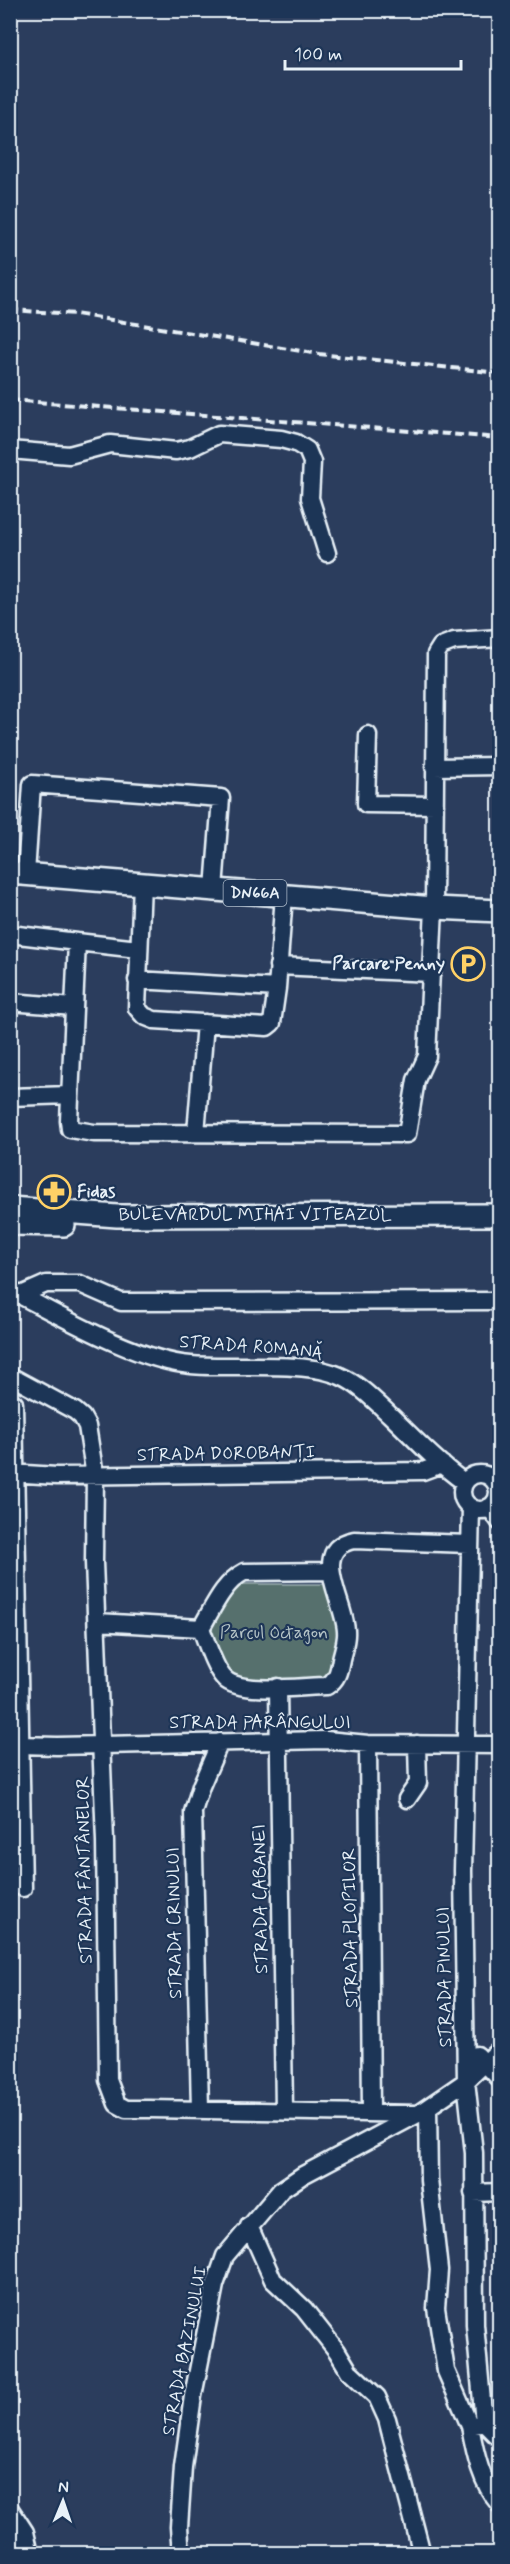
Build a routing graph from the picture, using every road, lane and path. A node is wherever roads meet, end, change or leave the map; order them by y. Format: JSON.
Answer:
{"nodes":[{"id":1,"x":10,"y":450,"type":"edge"},
{"id":2,"x":327,"y":553,"type":"dead end"},
{"id":3,"x":500,"y":638,"type":"edge"},
{"id":4,"x":368,"y":735,"type":"dead end"},
{"id":5,"x":500,"y":766,"type":"edge"},
{"id":6,"x":434,"y":767,"type":"junction"},
{"id":7,"x":435,"y":805,"type":"junction"},
{"id":8,"x":18,"y":874,"type":"edge"},
{"id":9,"x":142,"y":883,"type":"junction"},
{"id":10,"x":214,"y":890,"type":"junction"},
{"id":11,"x":284,"y":895,"type":"junction"},
{"id":12,"x":434,"y":908,"type":"junction"},
{"id":13,"x":500,"y":911,"type":"edge"},
{"id":14,"x":10,"y":934,"type":"edge"},
{"id":15,"x":77,"y":942,"type":"junction"},
{"id":16,"x":138,"y":949,"type":"junction"},
{"id":17,"x":278,"y":966,"type":"junction"},
{"id":18,"x":432,"y":973,"type":"junction"},
{"id":19,"x":137,"y":980,"type":"junction"},
{"id":20,"x":277,"y":988,"type":"junction"},
{"id":21,"x":10,"y":1002,"type":"edge"},
{"id":22,"x":74,"y":1007,"type":"junction"},
{"id":23,"x":205,"y":1023,"type":"junction"},
{"id":24,"x":70,"y":1095,"type":"junction"},
{"id":25,"x":10,"y":1097,"type":"edge"},
{"id":26,"x":196,"y":1133,"type":"junction"},
{"id":27,"x":10,"y":1208,"type":"edge"},
{"id":28,"x":500,"y":1215,"type":"edge"},
{"id":29,"x":10,"y":1224,"type":"edge"},
{"id":30,"x":500,"y":1227,"type":"edge"},
{"id":31,"x":16,"y":1292,"type":"edge"},
{"id":32,"x":500,"y":1301,"type":"edge"},
{"id":33,"x":10,"y":1376,"type":"edge"},
{"id":34,"x":14,"y":1403,"type":"dead end"},
{"id":35,"x":442,"y":1464,"type":"junction"},
{"id":36,"x":12,"y":1473,"type":"edge"},
{"id":37,"x":95,"y":1476,"type":"junction"},
{"id":38,"x":496,"y":1478,"type":"edge"},
{"id":39,"x":464,"y":1482,"type":"junction"},
{"id":40,"x":471,"y":1507,"type":"junction"},
{"id":41,"x":489,"y":1507,"type":"junction"},
{"id":42,"x":500,"y":1522,"type":"edge"},
{"id":43,"x":469,"y":1544,"type":"junction"},
{"id":44,"x":331,"y":1571,"type":"junction"},
{"id":45,"x":97,"y":1622,"type":"junction"},
{"id":46,"x":201,"y":1628,"type":"junction"},
{"id":47,"x":278,"y":1687,"type":"junction"},
{"id":48,"x":278,"y":1740,"type":"junction"},
{"id":49,"x":220,"y":1742,"type":"junction"},
{"id":50,"x":368,"y":1744,"type":"junction"},
{"id":51,"x":417,"y":1744,"type":"junction"},
{"id":52,"x":20,"y":1745,"type":"junction"},
{"id":53,"x":102,"y":1745,"type":"junction"},
{"id":54,"x":465,"y":1745,"type":"junction"},
{"id":55,"x":500,"y":1745,"type":"edge"},
{"id":56,"x":407,"y":1798,"type":"dead end"},
{"id":57,"x":23,"y":1888,"type":"dead end"},
{"id":58,"x":466,"y":2043,"type":"junction"},
{"id":59,"x":500,"y":2049,"type":"edge"},
{"id":60,"x":484,"y":2062,"type":"junction"},
{"id":61,"x":500,"y":2079,"type":"edge"},
{"id":62,"x":466,"y":2081,"type":"junction"},
{"id":63,"x":200,"y":2109,"type":"junction"},
{"id":64,"x":284,"y":2110,"type":"junction"},
{"id":65,"x":423,"y":2110,"type":"junction"},
{"id":66,"x":371,"y":2112,"type":"junction"},
{"id":67,"x":500,"y":2192,"type":"edge"},
{"id":68,"x":472,"y":2193,"type":"junction"},
{"id":69,"x":249,"y":2226,"type":"junction"},
{"id":70,"x":477,"y":2425,"type":"junction"},
{"id":71,"x":500,"y":2439,"type":"edge"},
{"id":72,"x":500,"y":2505,"type":"edge"},
{"id":73,"x":10,"y":2509,"type":"edge"},
{"id":74,"x":30,"y":2553,"type":"edge"},
{"id":75,"x":181,"y":2553,"type":"edge"},
{"id":76,"x":422,"y":2553,"type":"edge"}],
"edges":[{"from":1,"to":2,"type":"street"},
{"from":3,"to":6,"type":"street"},
{"from":4,"to":7,"type":"street"},
{"from":5,"to":6,"type":"street"},
{"from":6,"to":7,"type":"street"},
{"from":7,"to":12,"type":"street"},
{"from":8,"to":9,"type":"main road","number":"DN66A"},
{"from":8,"to":10,"type":"street"},
{"from":9,"to":10,"type":"main road","number":"DN66A"},
{"from":9,"to":16,"type":"street"},
{"from":10,"to":11,"type":"main road","number":"DN66A"},
{"from":11,"to":12,"type":"main road","number":"DN66A"},
{"from":11,"to":17,"type":"street"},
{"from":12,"to":13,"type":"main road","number":"DN66A"},
{"from":12,"to":18,"type":"street"},
{"from":14,"to":15,"type":"street"},
{"from":15,"to":16,"type":"street"},
{"from":15,"to":22,"type":"street"},
{"from":16,"to":19,"type":"street"},
{"from":17,"to":18,"type":"street"},
{"from":17,"to":20,"type":"street"},
{"from":18,"to":26,"type":"street"},
{"from":19,"to":20,"type":"street"},
{"from":19,"to":23,"type":"street"},
{"from":20,"to":23,"type":"street"},
{"from":21,"to":22,"type":"street"},
{"from":22,"to":24,"type":"street"},
{"from":23,"to":26,"type":"street"},
{"from":24,"to":25,"type":"street"},
{"from":24,"to":26,"type":"street"},
{"from":27,"to":28,"type":"main road","name":"BULEVARDUL MIHAI VITEAZUL"},
{"from":29,"to":30,"type":"main road","name":"BULEVARDUL MIHAI VITEAZUL"},
{"from":31,"to":32,"type":"street"},
{"from":31,"to":35,"type":"street","name":"STRADA ROMANĂ"},
{"from":33,"to":37,"type":"street","name":"STRADA FÂNTÂNELOR"},
{"from":34,"to":36,"type":"street"},
{"from":35,"to":37,"type":"street","name":"STRADA DOROBANȚI"},
{"from":35,"to":39,"type":"street","name":"STRADA ROMANĂ"},
{"from":36,"to":37,"type":"street","name":"STRADA DOROBANȚI"},
{"from":36,"to":52,"type":"street"},
{"from":37,"to":45,"type":"street","name":"STRADA FÂNTÂNELOR"},
{"from":38,"to":39,"type":"street"},
{"from":38,"to":41,"type":"street"},
{"from":39,"to":40,"type":"street"},
{"from":40,"to":41,"type":"street"},
{"from":40,"to":43,"type":"street","name":"STRADA PINULUI"},
{"from":41,"to":42,"type":"street"},
{"from":43,"to":44,"type":"street"},
{"from":43,"to":54,"type":"street","name":"STRADA PINULUI"},
{"from":44,"to":46,"type":"street"},
{"from":44,"to":47,"type":"street"},
{"from":45,"to":46,"type":"street"},
{"from":45,"to":53,"type":"street","name":"STRADA FÂNTÂNELOR"},
{"from":46,"to":47,"type":"street"},
{"from":47,"to":48,"type":"street","name":"STRADA CABANEI"},
{"from":48,"to":49,"type":"street","name":"STRADA PARÂNGULUI"},
{"from":48,"to":50,"type":"street","name":"STRADA PARÂNGULUI"},
{"from":48,"to":64,"type":"street","name":"STRADA CABANEI"},
{"from":49,"to":53,"type":"street","name":"STRADA PARÂNGULUI"},
{"from":49,"to":63,"type":"street","name":"STRADA CRINULUI"},
{"from":50,"to":51,"type":"street","name":"STRADA PARÂNGULUI"},
{"from":50,"to":66,"type":"street","name":"STRADA PLOPILOR"},
{"from":51,"to":54,"type":"street","name":"STRADA PARÂNGULUI"},
{"from":51,"to":56,"type":"street"},
{"from":52,"to":53,"type":"street","name":"STRADA PARÂNGULUI"},
{"from":52,"to":57,"type":"street"},
{"from":53,"to":63,"type":"street","name":"STRADA FÂNTÂNELOR"},
{"from":54,"to":55,"type":"street","name":"STRADA PARÂNGULUI"},
{"from":54,"to":58,"type":"street","name":"STRADA PINULUI"},
{"from":58,"to":60,"type":"street"},
{"from":58,"to":62,"type":"street","name":"STRADA PINULUI"},
{"from":59,"to":60,"type":"street","name":"STRADA BAZINULUI"},
{"from":60,"to":61,"type":"street"},
{"from":60,"to":62,"type":"street","name":"STRADA BAZINULUI"},
{"from":62,"to":65,"type":"street","name":"STRADA BAZINULUI"},
{"from":62,"to":68,"type":"street","name":"STRADA PINULUI"},
{"from":63,"to":64,"type":"street","name":"STRADA FÂNTÂNELOR"},
{"from":64,"to":66,"type":"street","name":"STRADA FÂNTÂNELOR"},
{"from":65,"to":66,"type":"street","name":"STRADA FÂNTÂNELOR"},
{"from":65,"to":69,"type":"street","name":"STRADA BAZINULUI"},
{"from":65,"to":70,"type":"street"},
{"from":67,"to":68,"type":"street"},
{"from":68,"to":70,"type":"street","name":"STRADA PINULUI"},
{"from":69,"to":75,"type":"street","name":"STRADA BAZINULUI"},
{"from":69,"to":76,"type":"street"},
{"from":70,"to":71,"type":"street"},
{"from":70,"to":72,"type":"street"},
{"from":73,"to":74,"type":"street"}]}
